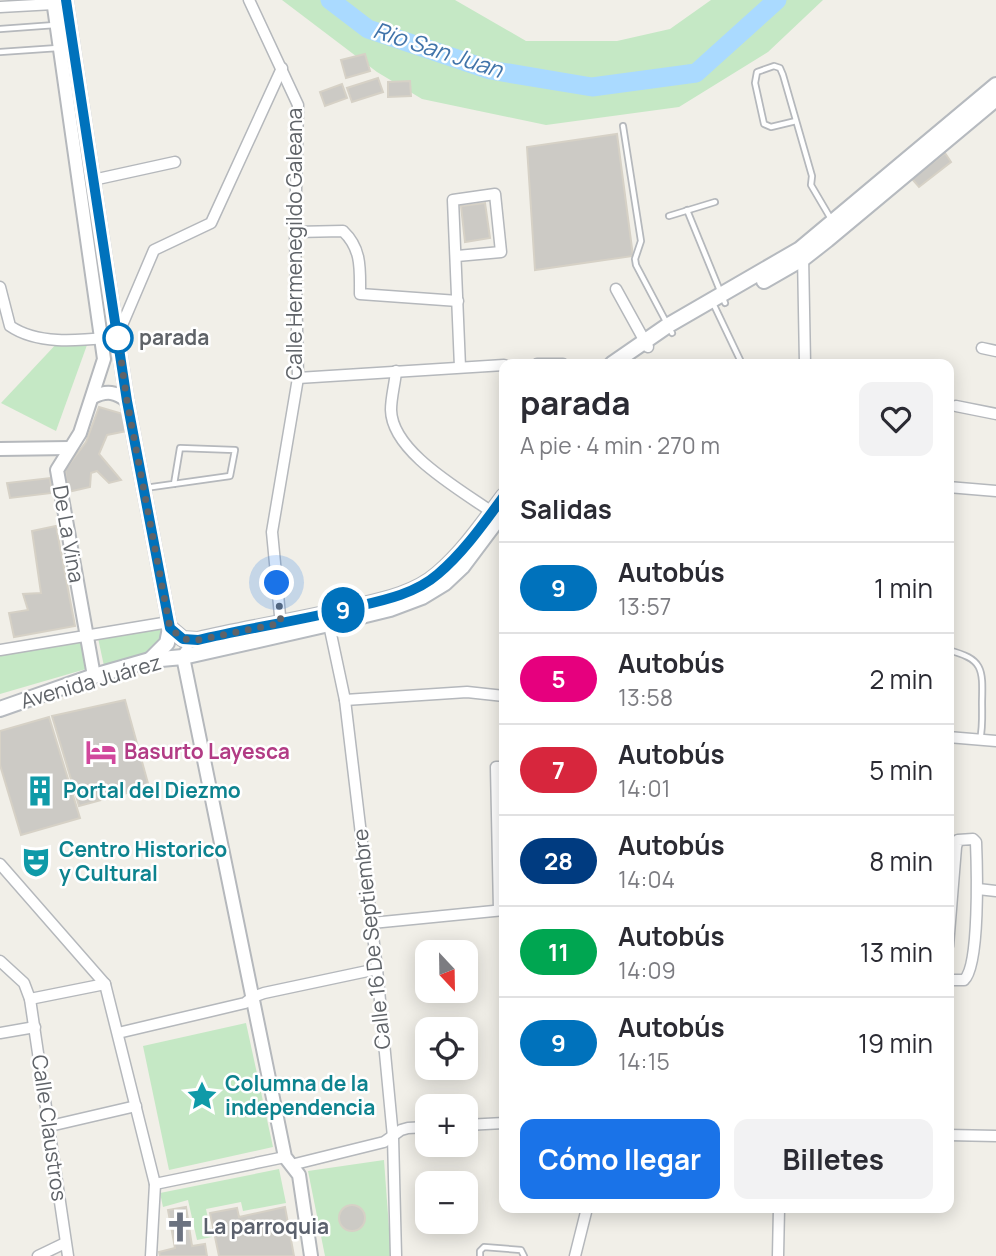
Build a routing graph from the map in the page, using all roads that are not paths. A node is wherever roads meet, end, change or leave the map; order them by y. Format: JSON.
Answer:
{"nodes":[{"id":1,"x":248,"y":0,"type":"edge"},
{"id":2,"x":57,"y":1,"type":"edge"},
{"id":3,"x":0,"y":7,"type":"edge"},
{"id":4,"x":63,"y":24,"type":"junction"},
{"id":5,"x":0,"y":29,"type":"edge"},
{"id":6,"x":60,"y":47,"type":"junction"},
{"id":7,"x":0,"y":52,"type":"edge"},
{"id":8,"x":282,"y":68,"type":"junction"},
{"id":9,"x":996,"y":85,"type":"edge"},
{"id":10,"x":996,"y":99,"type":"edge"},
{"id":11,"x":796,"y":121,"type":"junction"},
{"id":12,"x":622,"y":126,"type":"dead end"},
{"id":13,"x":175,"y":162,"type":"dead end"},
{"id":14,"x":93,"y":180,"type":"junction"},
{"id":15,"x":715,"y":202,"type":"dead end"},
{"id":16,"x":687,"y":210,"type":"junction"},
{"id":17,"x":669,"y":216,"type":"dead end"},
{"id":18,"x":836,"y":225,"type":"junction"},
{"id":19,"x":295,"y":232,"type":"junction"},
{"id":20,"x":802,"y":253,"type":"junction"},
{"id":21,"x":457,"y":256,"type":"junction"},
{"id":22,"x":0,"y":287,"type":"edge"},
{"id":23,"x":616,"y":289,"type":"dead end"},
{"id":24,"x":458,"y":300,"type":"junction"},
{"id":25,"x":718,"y":302,"type":"junction"},
{"id":26,"x":670,"y":330,"type":"junction"},
{"id":27,"x":117,"y":337,"type":"junction"},
{"id":28,"x":102,"y":338,"type":"junction"},
{"id":29,"x":646,"y":344,"type":"junction"},
{"id":30,"x":982,"y":348,"type":"dead end"},
{"id":31,"x":996,"y":351,"type":"edge"},
{"id":32,"x":620,"y":359,"type":"edge"},
{"id":33,"x":630,"y":359,"type":"edge"},
{"id":34,"x":740,"y":359,"type":"edge"},
{"id":35,"x":804,"y":359,"type":"edge"},
{"id":36,"x":499,"y":365,"type":"edge"},
{"id":37,"x":460,"y":367,"type":"junction"},
{"id":38,"x":396,"y":371,"type":"junction"},
{"id":39,"x":298,"y":378,"type":"junction"},
{"id":40,"x":93,"y":397,"type":"junction"},
{"id":41,"x":127,"y":401,"type":"junction"},
{"id":42,"x":956,"y":406,"type":"dead end"},
{"id":43,"x":996,"y":414,"type":"edge"},
{"id":44,"x":70,"y":448,"type":"junction"},
{"id":45,"x":0,"y":449,"type":"edge"},
{"id":46,"x":174,"y":484,"type":"junction"},
{"id":47,"x":144,"y":488,"type":"junction"},
{"id":48,"x":954,"y":488,"type":"edge"},
{"id":49,"x":996,"y":491,"type":"edge"},
{"id":50,"x":499,"y":513,"type":"edge"},
{"id":51,"x":328,"y":619,"type":"junction"},
{"id":52,"x":169,"y":625,"type":"junction"},
{"id":53,"x":281,"y":629,"type":"junction"},
{"id":54,"x":223,"y":634,"type":"junction"},
{"id":55,"x":87,"y":636,"type":"junction"},
{"id":56,"x":0,"y":650,"type":"edge"},
{"id":57,"x":954,"y":651,"type":"edge"},
{"id":58,"x":183,"y":657,"type":"junction"},
{"id":59,"x":150,"y":660,"type":"junction"},
{"id":60,"x":94,"y":676,"type":"junction"},
{"id":61,"x":499,"y":695,"type":"edge"},
{"id":62,"x":345,"y":700,"type":"junction"},
{"id":63,"x":0,"y":709,"type":"edge"},
{"id":64,"x":954,"y":738,"type":"edge"},
{"id":65,"x":980,"y":740,"type":"junction"},
{"id":66,"x":996,"y":741,"type":"edge"},
{"id":67,"x":0,"y":864,"type":"edge"},
{"id":68,"x":954,"y":882,"type":"edge"},
{"id":69,"x":978,"y":889,"type":"junction"},
{"id":70,"x":996,"y":891,"type":"edge"},
{"id":71,"x":499,"y":910,"type":"edge"},
{"id":72,"x":372,"y":923,"type":"junction"},
{"id":73,"x":0,"y":961,"type":"edge"},
{"id":74,"x":377,"y":969,"type":"junction"},
{"id":75,"x":954,"y":980,"type":"edge"},
{"id":76,"x":105,"y":984,"type":"junction"},
{"id":77,"x":253,"y":997,"type":"junction"},
{"id":78,"x":30,"y":999,"type":"junction"},
{"id":79,"x":35,"y":1027,"type":"junction"},
{"id":80,"x":0,"y":1033,"type":"edge"},
{"id":81,"x":118,"y":1033,"type":"junction"},
{"id":82,"x":136,"y":1106,"type":"junction"},
{"id":83,"x":499,"y":1123,"type":"edge"},
{"id":84,"x":478,"y":1124,"type":"edge"},
{"id":85,"x":50,"y":1126,"type":"junction"},
{"id":86,"x":415,"y":1128,"type":"edge"},
{"id":87,"x":954,"y":1135,"type":"edge"},
{"id":88,"x":393,"y":1136,"type":"junction"},
{"id":89,"x":996,"y":1136,"type":"edge"},
{"id":90,"x":288,"y":1161,"type":"junction"},
{"id":91,"x":155,"y":1184,"type":"junction"},
{"id":92,"x":586,"y":1213,"type":"edge"},
{"id":93,"x":779,"y":1213,"type":"edge"},
{"id":94,"x":65,"y":1243,"type":"junction"},
{"id":95,"x":38,"y":1256,"type":"edge"},
{"id":96,"x":68,"y":1256,"type":"edge"},
{"id":97,"x":151,"y":1256,"type":"edge"},
{"id":98,"x":311,"y":1256,"type":"edge"},
{"id":99,"x":396,"y":1256,"type":"edge"},
{"id":100,"x":480,"y":1256,"type":"edge"},
{"id":101,"x":524,"y":1256,"type":"edge"},
{"id":102,"x":575,"y":1256,"type":"edge"},
{"id":103,"x":778,"y":1256,"type":"edge"}],
"edges":[{"from":1,"to":8,"type":"street","name":"Calle Hermenegildo Galeana"},
{"from":2,"to":3,"type":"street"},
{"from":2,"to":4,"type":"street"},
{"from":4,"to":5,"type":"lane"},
{"from":4,"to":6,"type":"street"},
{"from":4,"to":14,"type":"street"},
{"from":6,"to":7,"type":"lane"},
{"from":6,"to":28,"type":"street"},
{"from":8,"to":19,"type":"street","name":"Calle Hermenegildo Galeana"},
{"from":8,"to":27,"type":"street"},
{"from":9,"to":18,"type":"main road"},
{"from":10,"to":18,"type":"main road"},
{"from":11,"to":11,"type":"lane"},
{"from":11,"to":18,"type":"lane"},
{"from":12,"to":26,"type":"lane"},
{"from":13,"to":14,"type":"street"},
{"from":14,"to":27,"type":"street"},
{"from":15,"to":16,"type":"lane"},
{"from":16,"to":17,"type":"lane"},
{"from":16,"to":25,"type":"lane"},
{"from":18,"to":20,"type":"main road"},
{"from":19,"to":24,"type":"street"},
{"from":19,"to":39,"type":"street","name":"Calle Hermenegildo Galeana"},
{"from":20,"to":25,"type":"main road"},
{"from":20,"to":35,"type":"street"},
{"from":21,"to":21,"type":"street"},
{"from":21,"to":24,"type":"street"},
{"from":22,"to":28,"type":"street"},
{"from":23,"to":29,"type":"street"},
{"from":24,"to":37,"type":"street"},
{"from":25,"to":26,"type":"main road"},
{"from":25,"to":34,"type":"lane"},
{"from":26,"to":29,"type":"main road"},
{"from":27,"to":28,"type":"street"},
{"from":27,"to":41,"type":"street"},
{"from":28,"to":40,"type":"street","name":"De La Vina"},
{"from":29,"to":32,"type":"main road"},
{"from":29,"to":33,"type":"main road"},
{"from":30,"to":31,"type":"street"},
{"from":36,"to":37,"type":"street"},
{"from":37,"to":38,"type":"street"},
{"from":38,"to":39,"type":"street"},
{"from":38,"to":50,"type":"street"},
{"from":39,"to":53,"type":"street","name":"Calle Hermenegildo Galeana"},
{"from":40,"to":41,"type":"street"},
{"from":40,"to":44,"type":"street","name":"De La Vina"},
{"from":41,"to":47,"type":"street"},
{"from":42,"to":43,"type":"street"},
{"from":44,"to":45,"type":"street"},
{"from":44,"to":55,"type":"street","name":"De La Vina"},
{"from":46,"to":46,"type":"lane"},
{"from":46,"to":47,"type":"lane"},
{"from":47,"to":52,"type":"street"},
{"from":48,"to":49,"type":"street"},
{"from":50,"to":51,"type":"main road"},
{"from":51,"to":53,"type":"main road"},
{"from":51,"to":62,"type":"street","name":"Calle 16 De Septiembre"},
{"from":52,"to":54,"type":"main road"},
{"from":52,"to":55,"type":"street"},
{"from":52,"to":59,"type":"main road"},
{"from":53,"to":54,"type":"main road"},
{"from":53,"to":58,"type":"main road","name":"Avenida Juárez"},
{"from":54,"to":58,"type":"street"},
{"from":55,"to":56,"type":"street"},
{"from":55,"to":60,"type":"street","name":"De La Vina"},
{"from":57,"to":65,"type":"lane"},
{"from":58,"to":59,"type":"main road","name":"Avenida Juárez"},
{"from":58,"to":77,"type":"street"},
{"from":59,"to":60,"type":"main road","name":"Avenida Juárez"},
{"from":60,"to":63,"type":"main road","name":"Avenida Juárez"},
{"from":61,"to":62,"type":"street"},
{"from":62,"to":72,"type":"street","name":"Calle 16 De Septiembre"},
{"from":64,"to":65,"type":"street"},
{"from":65,"to":66,"type":"street"},
{"from":67,"to":76,"type":"street"},
{"from":68,"to":69,"type":"street"},
{"from":69,"to":70,"type":"street"},
{"from":69,"to":75,"type":"street"},
{"from":71,"to":72,"type":"street"},
{"from":72,"to":74,"type":"street","name":"Calle 16 De Septiembre"},
{"from":73,"to":78,"type":"street"},
{"from":74,"to":77,"type":"street"},
{"from":74,"to":88,"type":"street","name":"Calle 16 De Septiembre"},
{"from":76,"to":78,"type":"street"},
{"from":76,"to":81,"type":"street"},
{"from":77,"to":81,"type":"street"},
{"from":77,"to":90,"type":"street"},
{"from":78,"to":79,"type":"street","name":"Calle Claustros"},
{"from":79,"to":80,"type":"street"},
{"from":79,"to":85,"type":"street","name":"Calle Claustros"},
{"from":81,"to":82,"type":"street"},
{"from":82,"to":85,"type":"street"},
{"from":82,"to":91,"type":"street"},
{"from":83,"to":84,"type":"street"},
{"from":85,"to":94,"type":"street","name":"Calle Claustros"},
{"from":86,"to":88,"type":"street"},
{"from":87,"to":89,"type":"street"},
{"from":88,"to":90,"type":"street"},
{"from":88,"to":99,"type":"street","name":"Calle 16 De Septiembre"},
{"from":90,"to":91,"type":"street"},
{"from":90,"to":98,"type":"street"},
{"from":91,"to":97,"type":"street"},
{"from":92,"to":102,"type":"street"},
{"from":93,"to":103,"type":"street"},
{"from":94,"to":95,"type":"street"},
{"from":94,"to":96,"type":"street","name":"Calle Claustros"},
{"from":100,"to":101,"type":"lane"}]}
